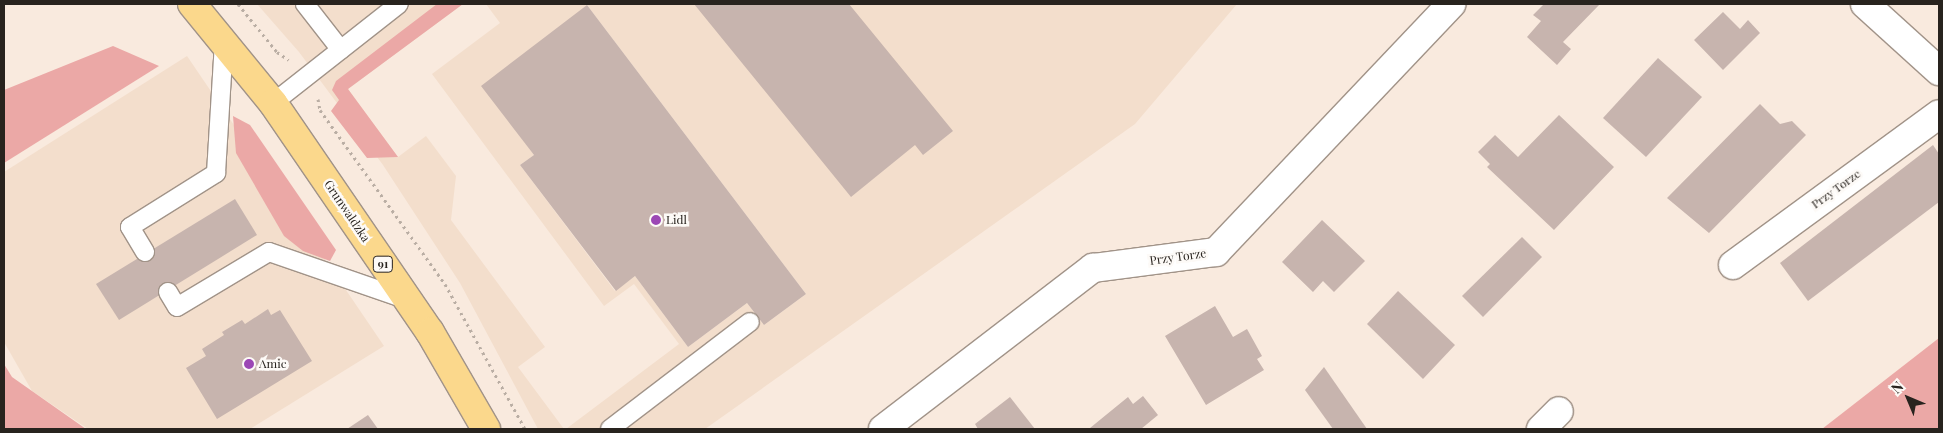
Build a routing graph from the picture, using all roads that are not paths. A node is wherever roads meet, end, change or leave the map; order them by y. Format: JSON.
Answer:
{"nodes":[{"id":1,"x":192,"y":4,"type":"edge"},
{"id":2,"x":305,"y":4,"type":"edge"},
{"id":3,"x":399,"y":4,"type":"edge"},
{"id":4,"x":1450,"y":4,"type":"edge"},
{"id":5,"x":1865,"y":4,"type":"edge"},
{"id":6,"x":224,"y":42,"type":"junction"},
{"id":7,"x":342,"y":50,"type":"junction"},
{"id":8,"x":1939,"y":71,"type":"edge"},
{"id":9,"x":273,"y":103,"type":"junction"},
{"id":10,"x":1939,"y":114,"type":"edge"},
{"id":11,"x":145,"y":252,"type":"dead end"},
{"id":12,"x":1733,"y":265,"type":"dead end"},
{"id":13,"x":168,"y":292,"type":"dead end"},
{"id":14,"x":408,"y":300,"type":"junction"},
{"id":15,"x":750,"y":322,"type":"dead end"},
{"id":16,"x":486,"y":429,"type":"edge"},
{"id":17,"x":610,"y":429,"type":"edge"},
{"id":18,"x":883,"y":429,"type":"edge"}],
"edges":[{"from":1,"to":6,"type":"main road","name":"Grunwaldzka","number":"91"},
{"from":2,"to":7,"type":"lane"},
{"from":3,"to":7,"type":"lane"},
{"from":4,"to":18,"type":"street","name":"Przy Torze"},
{"from":5,"to":8,"type":"street"},
{"from":6,"to":9,"type":"main road","name":"Grunwaldzka","number":"91"},
{"from":6,"to":11,"type":"lane"},
{"from":7,"to":9,"type":"lane"},
{"from":9,"to":14,"type":"main road","name":"Grunwaldzka","number":"91"},
{"from":10,"to":12,"type":"street","name":"Przy Torze"},
{"from":13,"to":14,"type":"lane"},
{"from":14,"to":16,"type":"main road","name":"Grunwaldzka","number":"91"},
{"from":15,"to":17,"type":"lane"}]}
